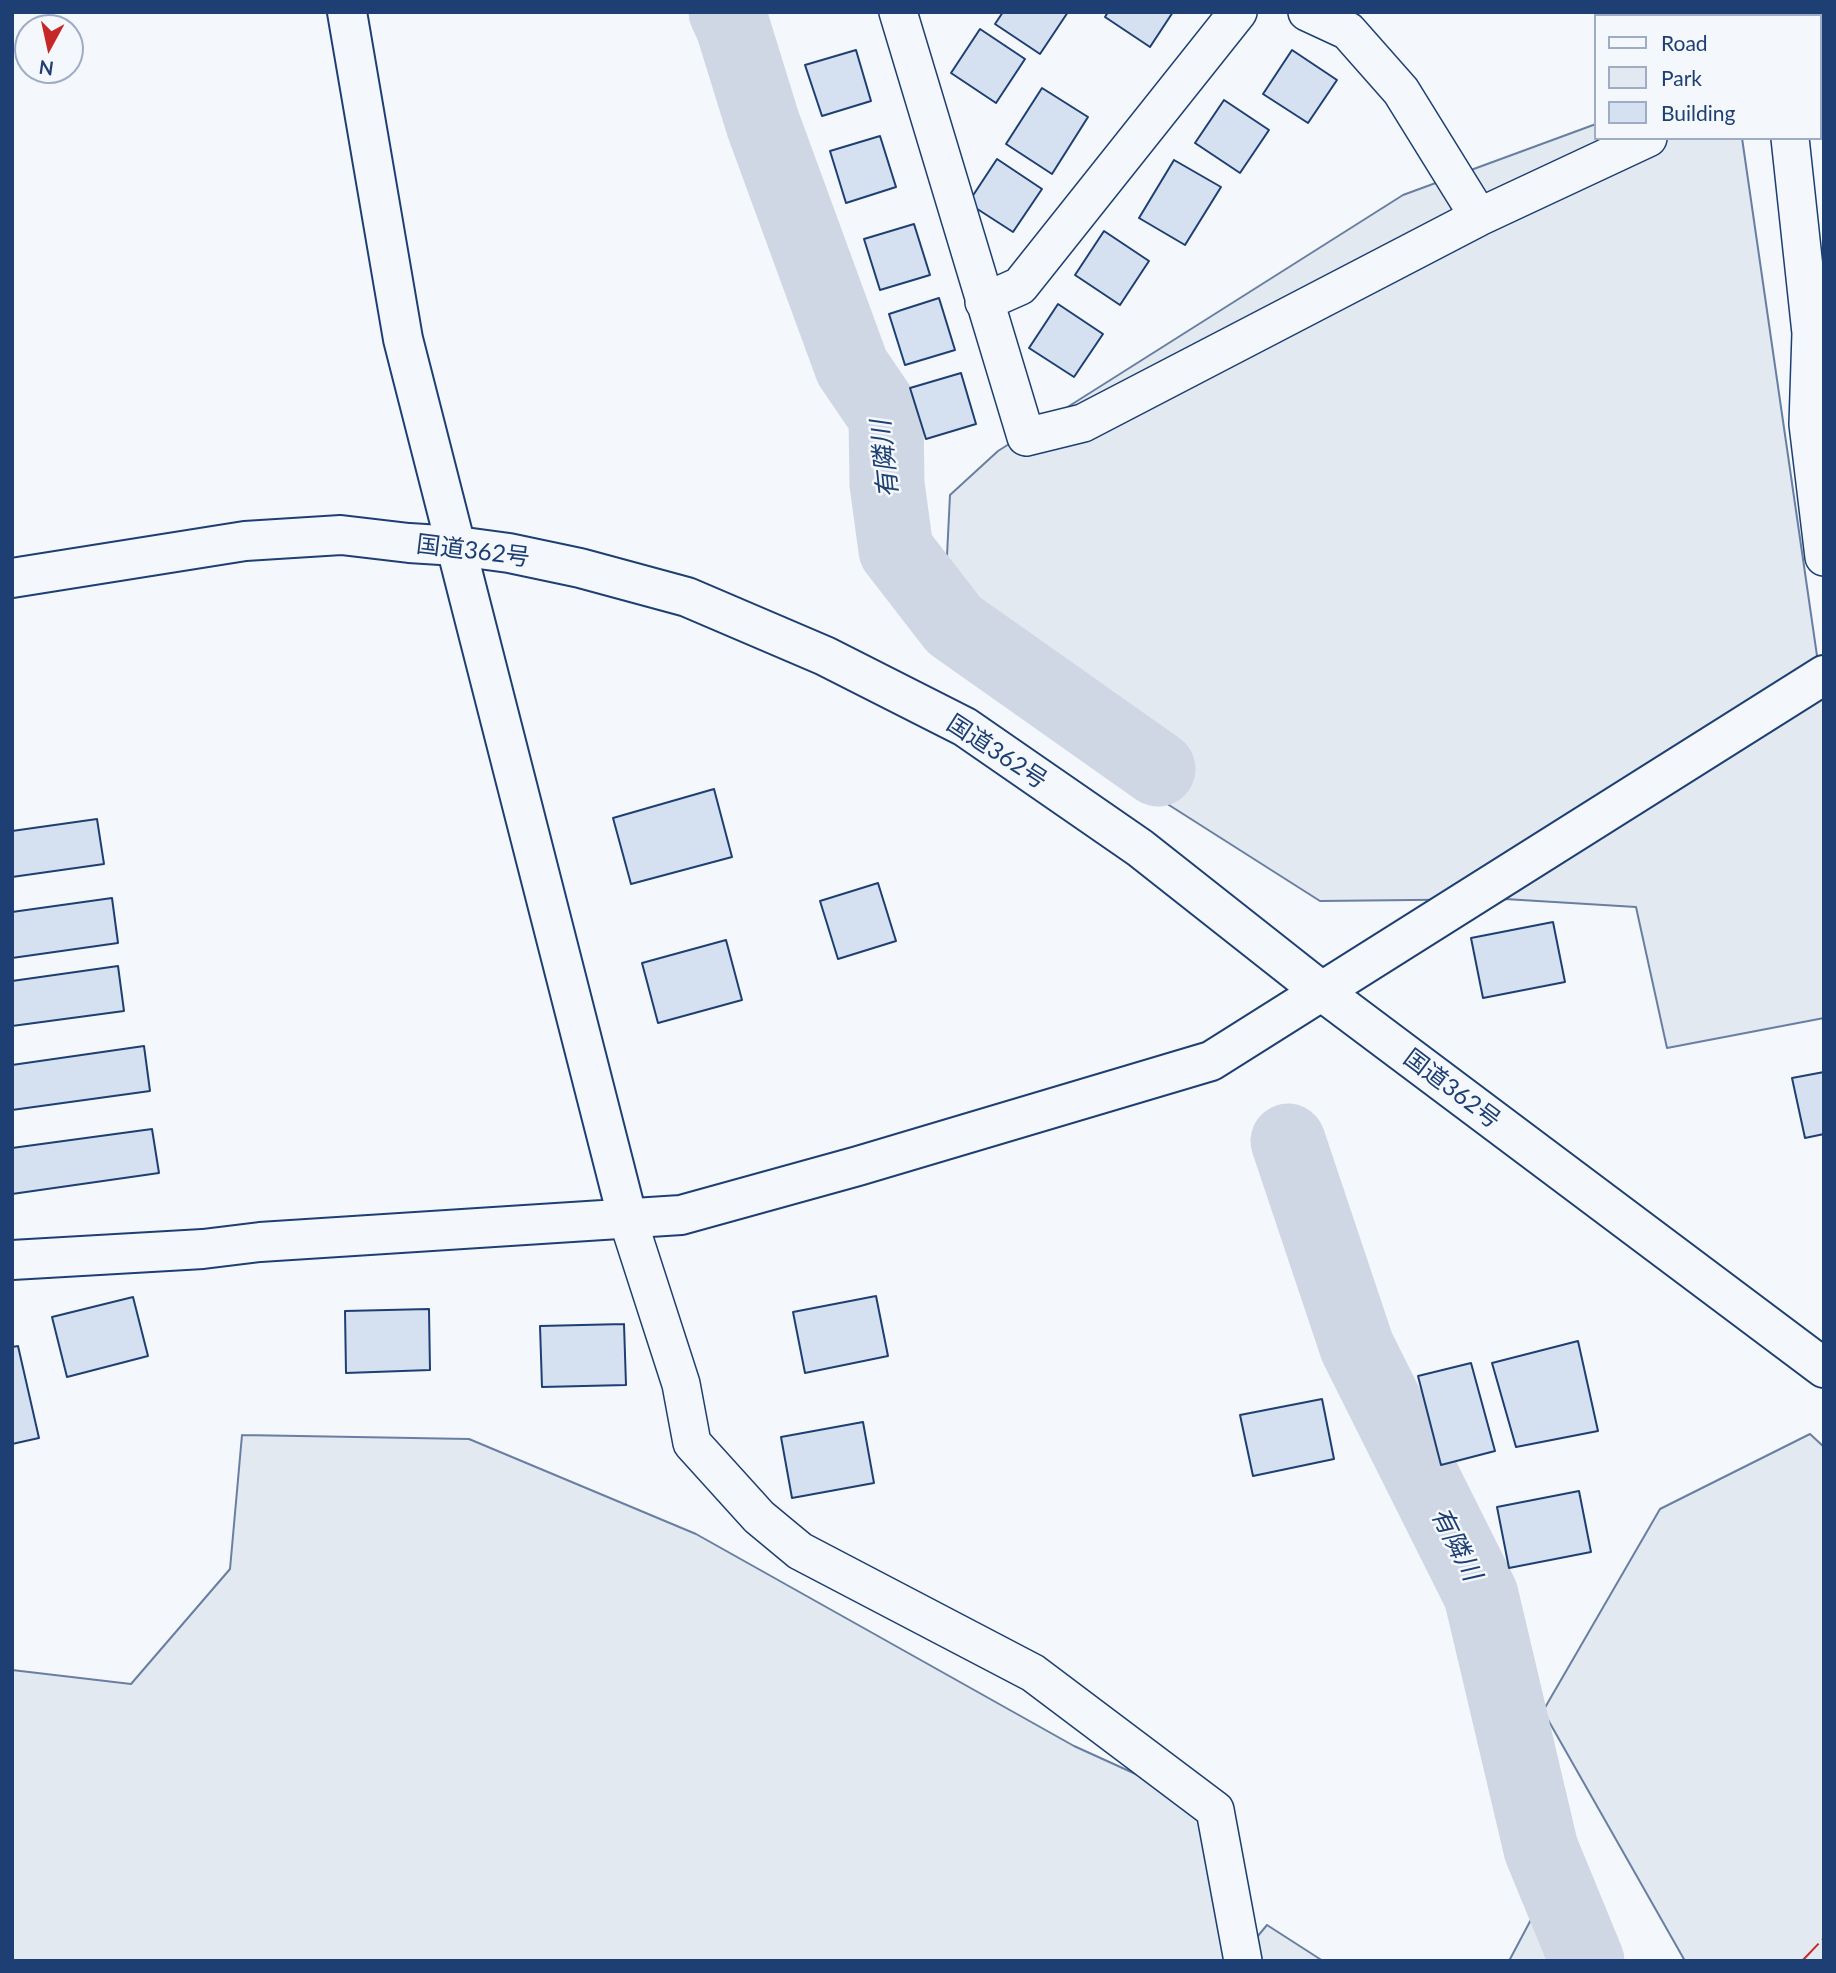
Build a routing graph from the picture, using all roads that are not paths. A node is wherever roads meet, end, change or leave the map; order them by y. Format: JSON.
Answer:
{"nodes":[{"id":1,"x":347,"y":12,"type":"edge"},
{"id":2,"x":898,"y":12,"type":"edge"},
{"id":3,"x":1238,"y":12,"type":"edge"},
{"id":4,"x":1307,"y":12,"type":"edge"},
{"id":5,"x":1644,"y":140,"type":"edge"},
{"id":6,"x":1790,"y":140,"type":"edge"},
{"id":7,"x":1479,"y":217,"type":"junction"},
{"id":8,"x":984,"y":302,"type":"junction"},
{"id":9,"x":457,"y":546,"type":"junction"},
{"id":10,"x":1824,"y":557,"type":"edge"},
{"id":11,"x":12,"y":578,"type":"edge"},
{"id":12,"x":1824,"y":675,"type":"edge"},
{"id":13,"x":1320,"y":990,"type":"junction"},
{"id":14,"x":628,"y":1220,"type":"junction"},
{"id":15,"x":12,"y":1260,"type":"edge"},
{"id":16,"x":1824,"y":1368,"type":"edge"},
{"id":17,"x":1242,"y":1961,"type":"edge"}],
"edges":[{"from":1,"to":9,"type":"main road"},
{"from":2,"to":8,"type":"street"},
{"from":3,"to":8,"type":"street"},
{"from":4,"to":7,"type":"street"},
{"from":5,"to":7,"type":"street"},
{"from":6,"to":10,"type":"street"},
{"from":7,"to":8,"type":"street"},
{"from":9,"to":11,"type":"main road","name":"国道362号"},
{"from":9,"to":13,"type":"main road","name":"国道362号"},
{"from":9,"to":14,"type":"main road"},
{"from":12,"to":13,"type":"main road"},
{"from":13,"to":14,"type":"main road"},
{"from":13,"to":16,"type":"main road","name":"国道362号"},
{"from":14,"to":15,"type":"main road"},
{"from":14,"to":17,"type":"street"}]}
